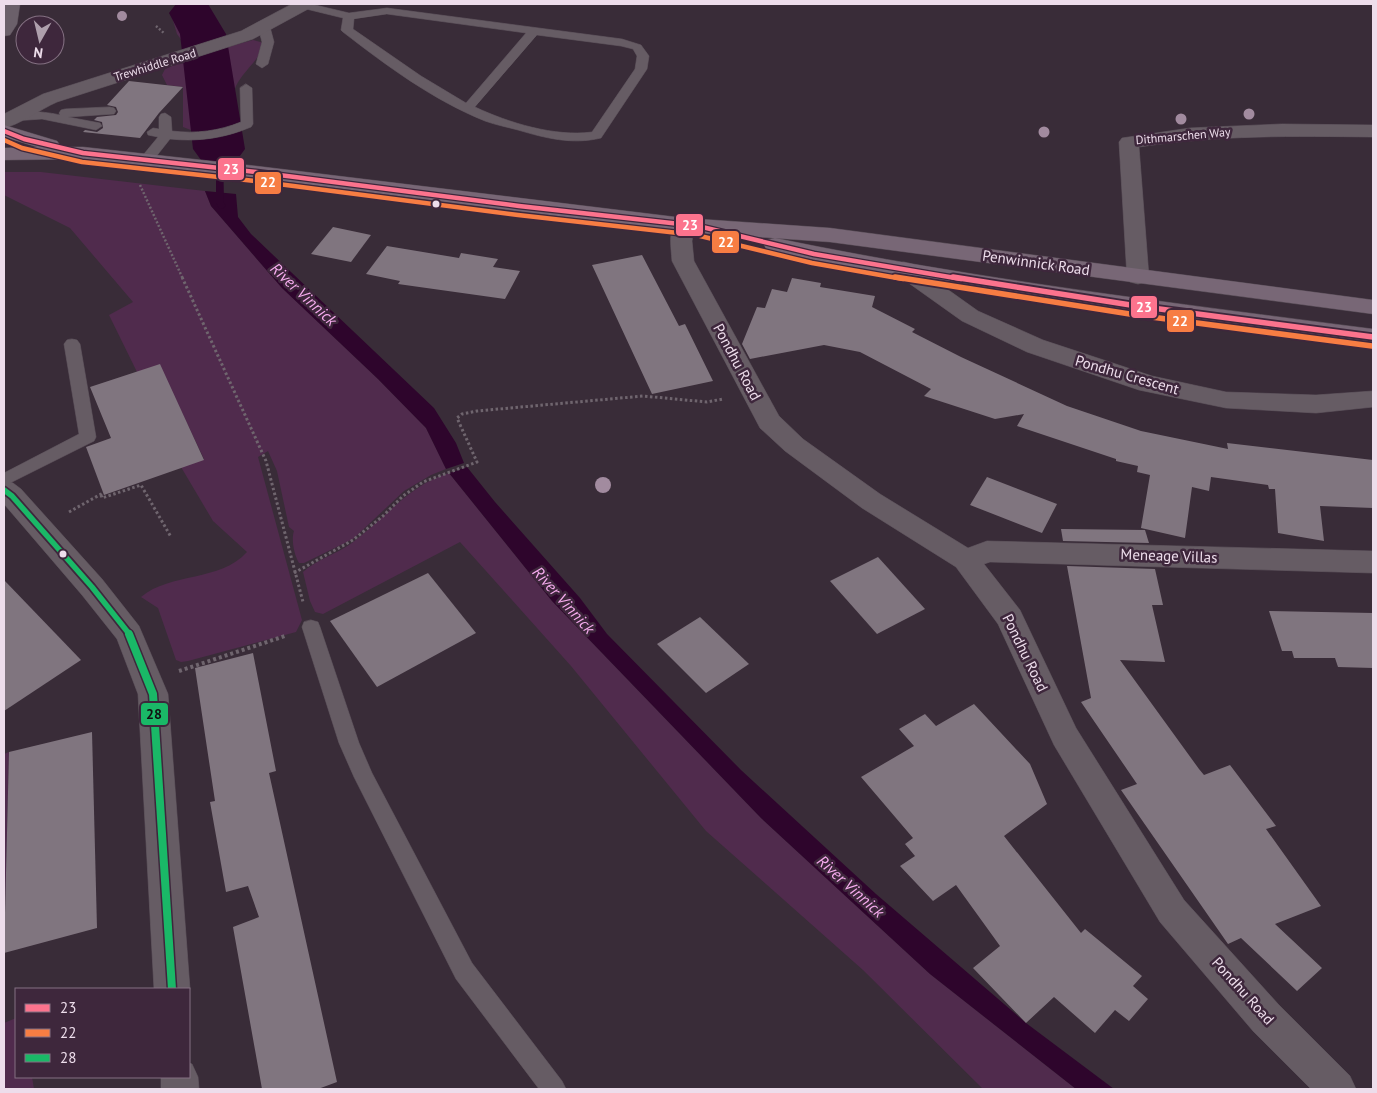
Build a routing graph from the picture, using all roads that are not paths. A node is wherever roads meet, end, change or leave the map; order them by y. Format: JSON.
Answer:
{"nodes":[{"id":1,"x":11,"y":4,"type":"edge"},
{"id":2,"x":303,"y":4,"type":"edge"},
{"id":3,"x":349,"y":16,"type":"junction"},
{"id":4,"x":264,"y":27,"type":"junction"},
{"id":5,"x":535,"y":30,"type":"junction"},
{"id":6,"x":4,"y":31,"type":"edge"},
{"id":7,"x":262,"y":64,"type":"dead end"},
{"id":8,"x":246,"y":88,"type":"dead end"},
{"id":9,"x":469,"y":107,"type":"junction"},
{"id":10,"x":110,"y":111,"type":"dead end"},
{"id":11,"x":42,"y":115,"type":"junction"},
{"id":12,"x":165,"y":117,"type":"dead end"},
{"id":13,"x":7,"y":123,"type":"edge"},
{"id":14,"x":96,"y":126,"type":"dead end"},
{"id":15,"x":1373,"y":131,"type":"edge"},
{"id":16,"x":160,"y":133,"type":"junction"},
{"id":17,"x":83,"y":153,"type":"junction"},
{"id":18,"x":4,"y":154,"type":"edge"},
{"id":19,"x":159,"y":161,"type":"junction"},
{"id":20,"x":691,"y":226,"type":"junction"},
{"id":21,"x":904,"y":269,"type":"junction"},
{"id":22,"x":1137,"y":292,"type":"junction"},
{"id":23,"x":1373,"y":307,"type":"edge"},
{"id":24,"x":1373,"y":337,"type":"edge"},
{"id":25,"x":72,"y":344,"type":"dead end"},
{"id":26,"x":1373,"y":400,"type":"edge"},
{"id":27,"x":4,"y":480,"type":"edge"},
{"id":28,"x":4,"y":490,"type":"edge"},
{"id":29,"x":966,"y":560,"type":"junction"},
{"id":30,"x":1373,"y":562,"type":"edge"},
{"id":31,"x":311,"y":627,"type":"road end"},
{"id":32,"x":172,"y":988,"type":"edge"},
{"id":33,"x":554,"y":1089,"type":"edge"},
{"id":34,"x":1337,"y":1089,"type":"edge"}],
"edges":[{"from":1,"to":6,"type":"main road"},
{"from":2,"to":3,"type":"lane"},
{"from":2,"to":4,"type":"street","name":"Trewhiddle Road"},
{"from":3,"to":5,"type":"lane"},
{"from":3,"to":9,"type":"lane"},
{"from":4,"to":7,"type":"lane"},
{"from":4,"to":13,"type":"street","name":"Trewhiddle Road"},
{"from":5,"to":9,"type":"lane"},
{"from":5,"to":9,"type":"lane"},
{"from":8,"to":16,"type":"lane"},
{"from":10,"to":11,"type":"lane"},
{"from":11,"to":13,"type":"lane"},
{"from":11,"to":14,"type":"lane"},
{"from":12,"to":16,"type":"lane"},
{"from":13,"to":17,"type":"highway"},
{"from":15,"to":22,"type":"street","name":"Dithmarschen Way"},
{"from":16,"to":19,"type":"lane"},
{"from":17,"to":18,"type":"highway"},
{"from":17,"to":19,"type":"highway","name":"Penwinnick Road"},
{"from":19,"to":20,"type":"highway","name":"Penwinnick Road"},
{"from":20,"to":21,"type":"highway","name":"Penwinnick Road"},
{"from":20,"to":22,"type":"highway","name":"Penwinnick Road"},
{"from":20,"to":29,"type":"street","name":"Pondhu Road"},
{"from":21,"to":22,"type":"highway","name":"Penwinnick Road"},
{"from":21,"to":26,"type":"street","name":"Pondhu Crescent"},
{"from":22,"to":23,"type":"highway","name":"Penwinnick Road"},
{"from":22,"to":24,"type":"highway"},
{"from":25,"to":27,"type":"lane"},
{"from":28,"to":32,"type":"street"},
{"from":29,"to":30,"type":"street","name":"Meneage Villas"},
{"from":29,"to":34,"type":"street","name":"Pondhu Road"},
{"from":31,"to":33,"type":"lane"}]}
